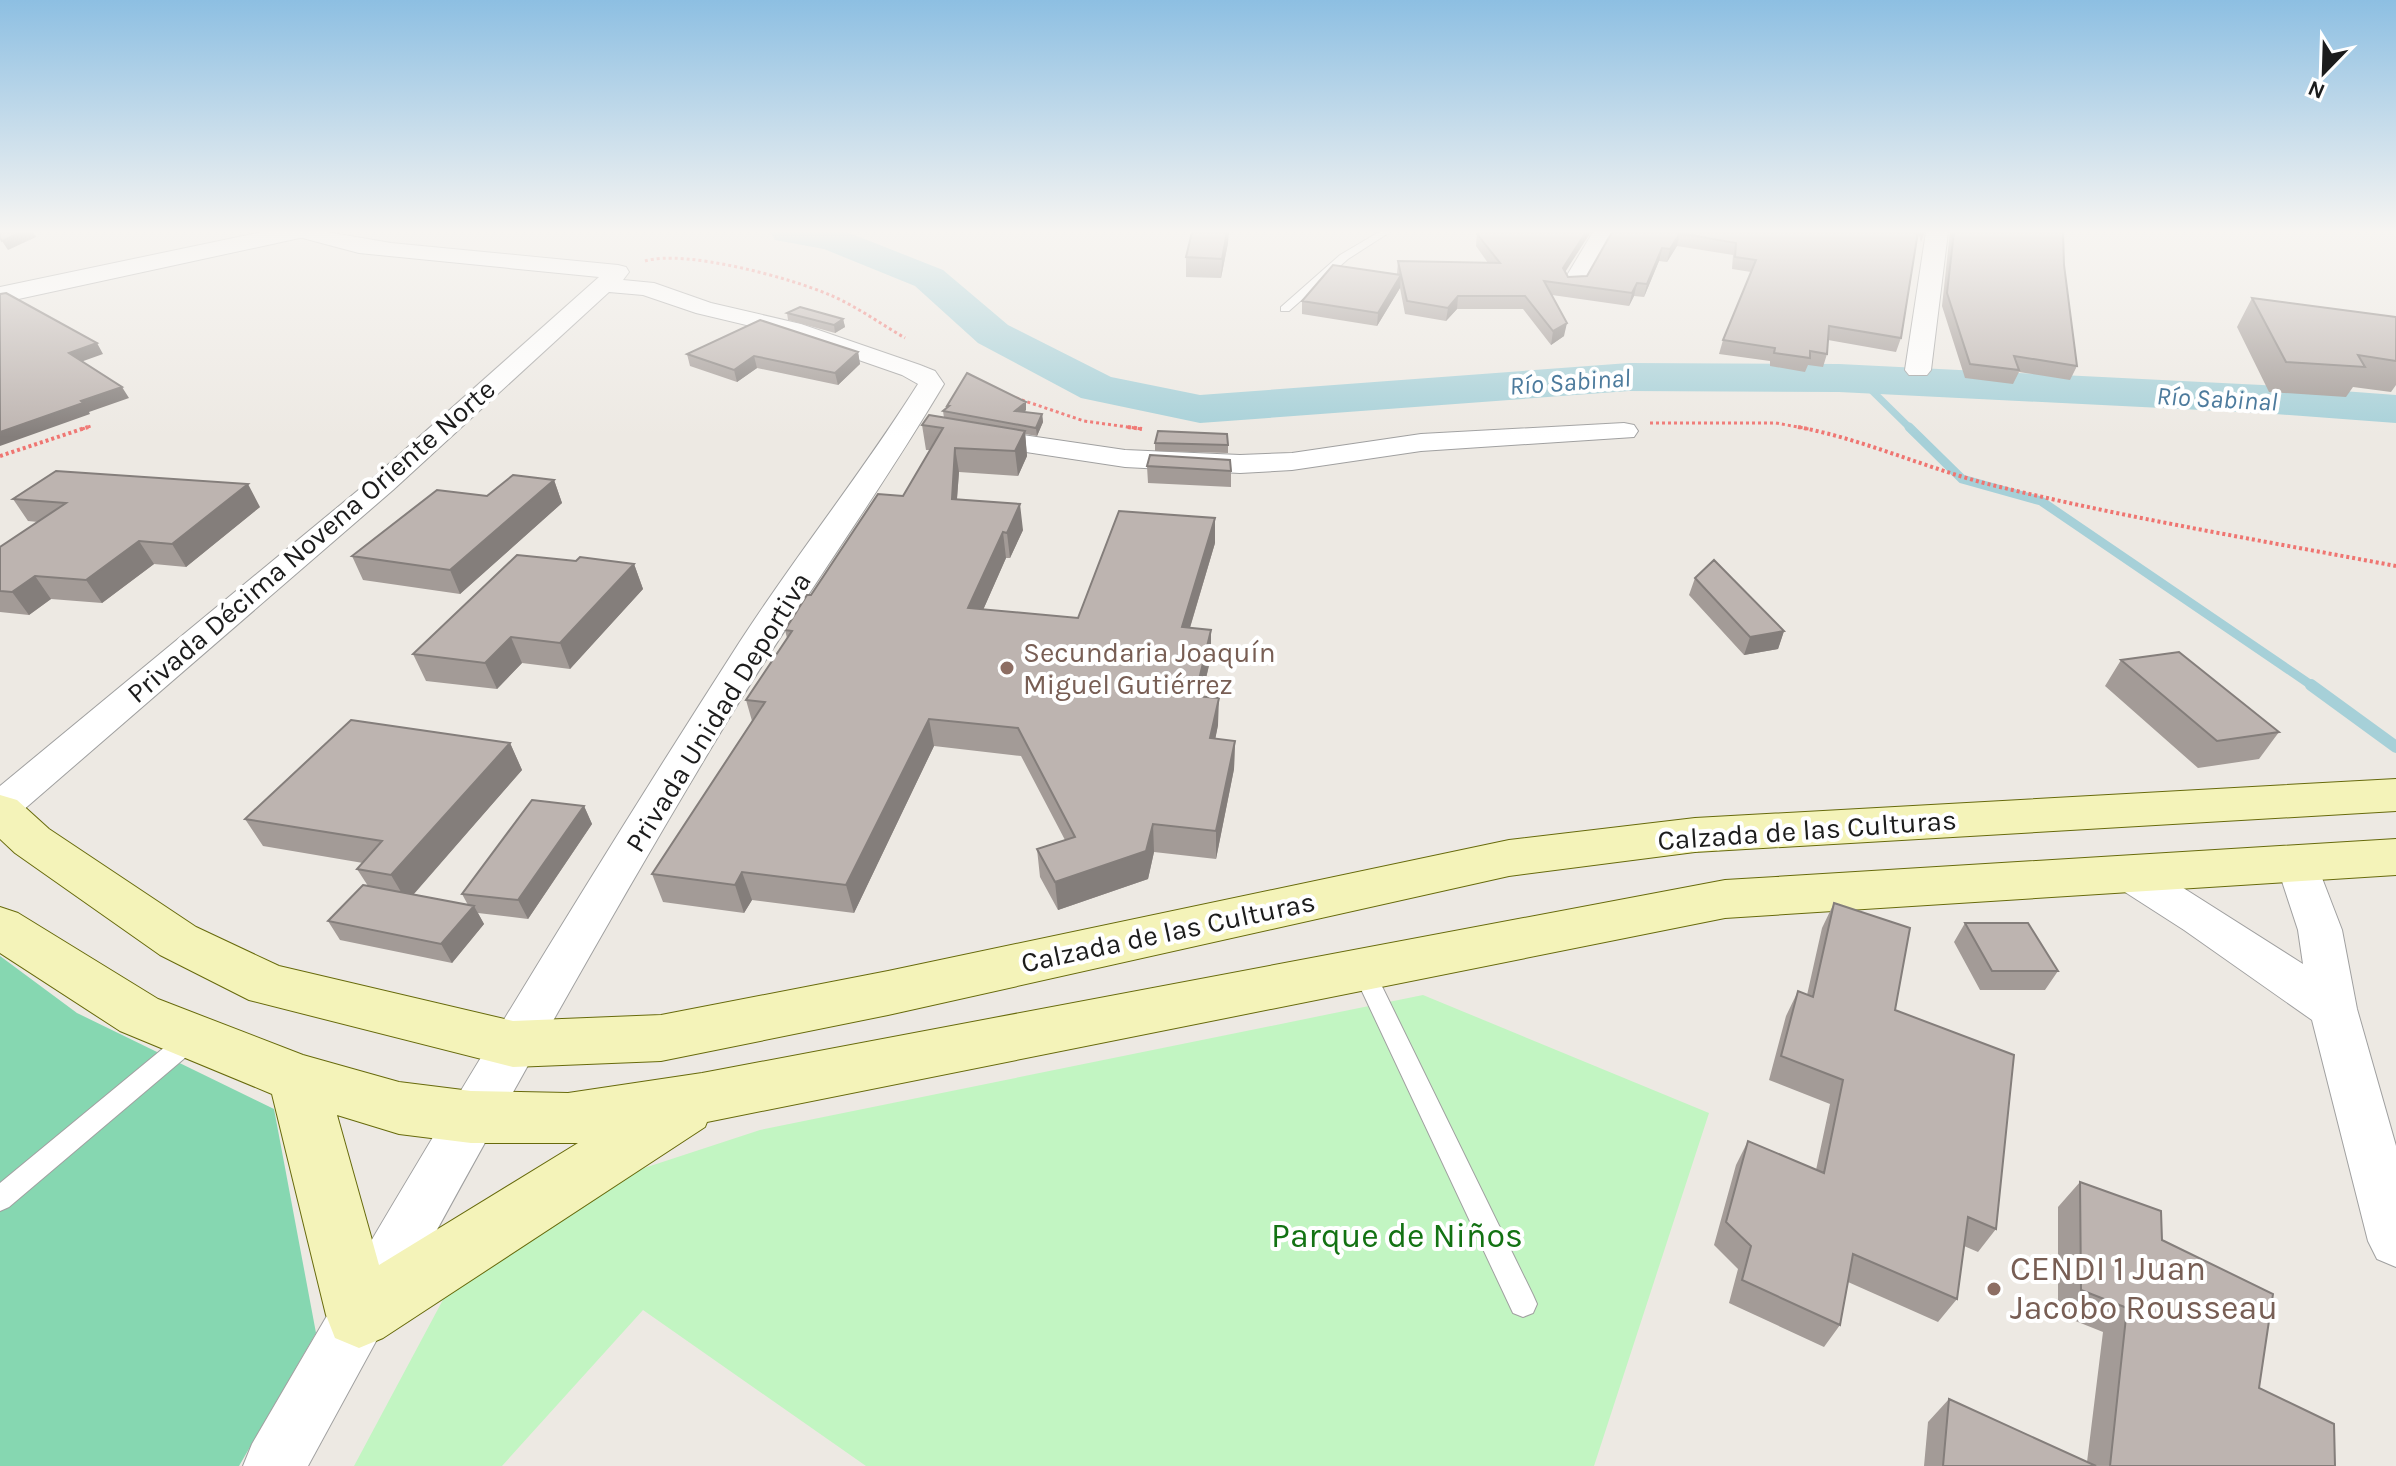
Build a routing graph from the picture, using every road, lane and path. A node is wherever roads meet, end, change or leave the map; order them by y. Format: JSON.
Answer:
{"nodes":[{"id":1,"x":585,"y":300,"type":"edge"},
{"id":2,"x":682,"y":300,"type":"edge"},
{"id":3,"x":839,"y":300,"type":"edge"},
{"id":4,"x":1295,"y":300,"type":"edge"},
{"id":5,"x":1928,"y":300,"type":"edge"},
{"id":6,"x":1285,"y":309,"type":"dead end"},
{"id":7,"x":908,"y":339,"type":"dead end"},
{"id":8,"x":1918,"y":370,"type":"dead end"},
{"id":9,"x":1009,"y":395,"type":"edge"},
{"id":10,"x":91,"y":426,"type":"dead end"},
{"id":11,"x":1629,"y":427,"type":"joint"},
{"id":12,"x":931,"y":428,"type":"junction"},
{"id":13,"x":1155,"y":431,"type":"edge"},
{"id":14,"x":0,"y":456,"type":"edge"},
{"id":15,"x":2396,"y":566,"type":"edge"},
{"id":16,"x":2393,"y":795,"type":"edge"},
{"id":17,"x":0,"y":810,"type":"edge"},
{"id":18,"x":1783,"y":829,"type":"junction"},
{"id":19,"x":2396,"y":857,"type":"edge"},
{"id":20,"x":2297,"y":863,"type":"junction"},
{"id":21,"x":2129,"y":874,"type":"junction"},
{"id":22,"x":1830,"y":893,"type":"junction"},
{"id":23,"x":0,"y":927,"type":"edge"},
{"id":24,"x":1363,"y":970,"type":"junction"},
{"id":25,"x":2333,"y":1009,"type":"junction"},
{"id":26,"x":191,"y":1039,"type":"junction"},
{"id":27,"x":513,"y":1044,"type":"junction"},
{"id":28,"x":296,"y":1078,"type":"junction"},
{"id":29,"x":702,"y":1098,"type":"junction"},
{"id":30,"x":471,"y":1117,"type":"junction"},
{"id":31,"x":2386,"y":1174,"type":"edge"},
{"id":32,"x":0,"y":1199,"type":"edge"},
{"id":33,"x":2396,"y":1241,"type":"edge"},
{"id":34,"x":1523,"y":1304,"type":"dead end"},
{"id":35,"x":359,"y":1315,"type":"junction"},
{"id":36,"x":274,"y":1466,"type":"edge"}],
"edges":[{"from":1,"to":17,"type":"street","name":"Privada Décima Novena Oriente Norte"},
{"from":2,"to":12,"type":"street","name":"Privada Unidad Deportiva"},
{"from":3,"to":7,"type":"path"},
{"from":4,"to":6,"type":"lane"},
{"from":5,"to":8,"type":"street"},
{"from":9,"to":13,"type":"path"},
{"from":10,"to":14,"type":"path"},
{"from":11,"to":12,"type":"street"},
{"from":11,"to":15,"type":"path"},
{"from":12,"to":27,"type":"street","name":"Privada Unidad Deportiva"},
{"from":16,"to":18,"type":"main road","name":"Calzada de las Culturas"},
{"from":17,"to":27,"type":"main road","name":"Calzada de las Culturas"},
{"from":18,"to":22,"type":"main road"},
{"from":18,"to":27,"type":"main road","name":"Calzada de las Culturas"},
{"from":19,"to":20,"type":"main road"},
{"from":20,"to":21,"type":"main road"},
{"from":20,"to":25,"type":"street"},
{"from":21,"to":22,"type":"main road"},
{"from":21,"to":25,"type":"street"},
{"from":22,"to":24,"type":"main road"},
{"from":23,"to":26,"type":"main road"},
{"from":24,"to":29,"type":"main road"},
{"from":24,"to":34,"type":"lane"},
{"from":25,"to":31,"type":"street"},
{"from":26,"to":28,"type":"main road"},
{"from":26,"to":32,"type":"lane"},
{"from":27,"to":30,"type":"street","name":"Privada Unidad Deportiva"},
{"from":28,"to":30,"type":"main road"},
{"from":28,"to":35,"type":"main road"},
{"from":29,"to":30,"type":"main road"},
{"from":29,"to":35,"type":"main road"},
{"from":30,"to":35,"type":"street","name":"Privada Unidad Deportiva"},
{"from":31,"to":33,"type":"street"},
{"from":35,"to":36,"type":"street","name":"Privada Unidad Deportiva"}]}
